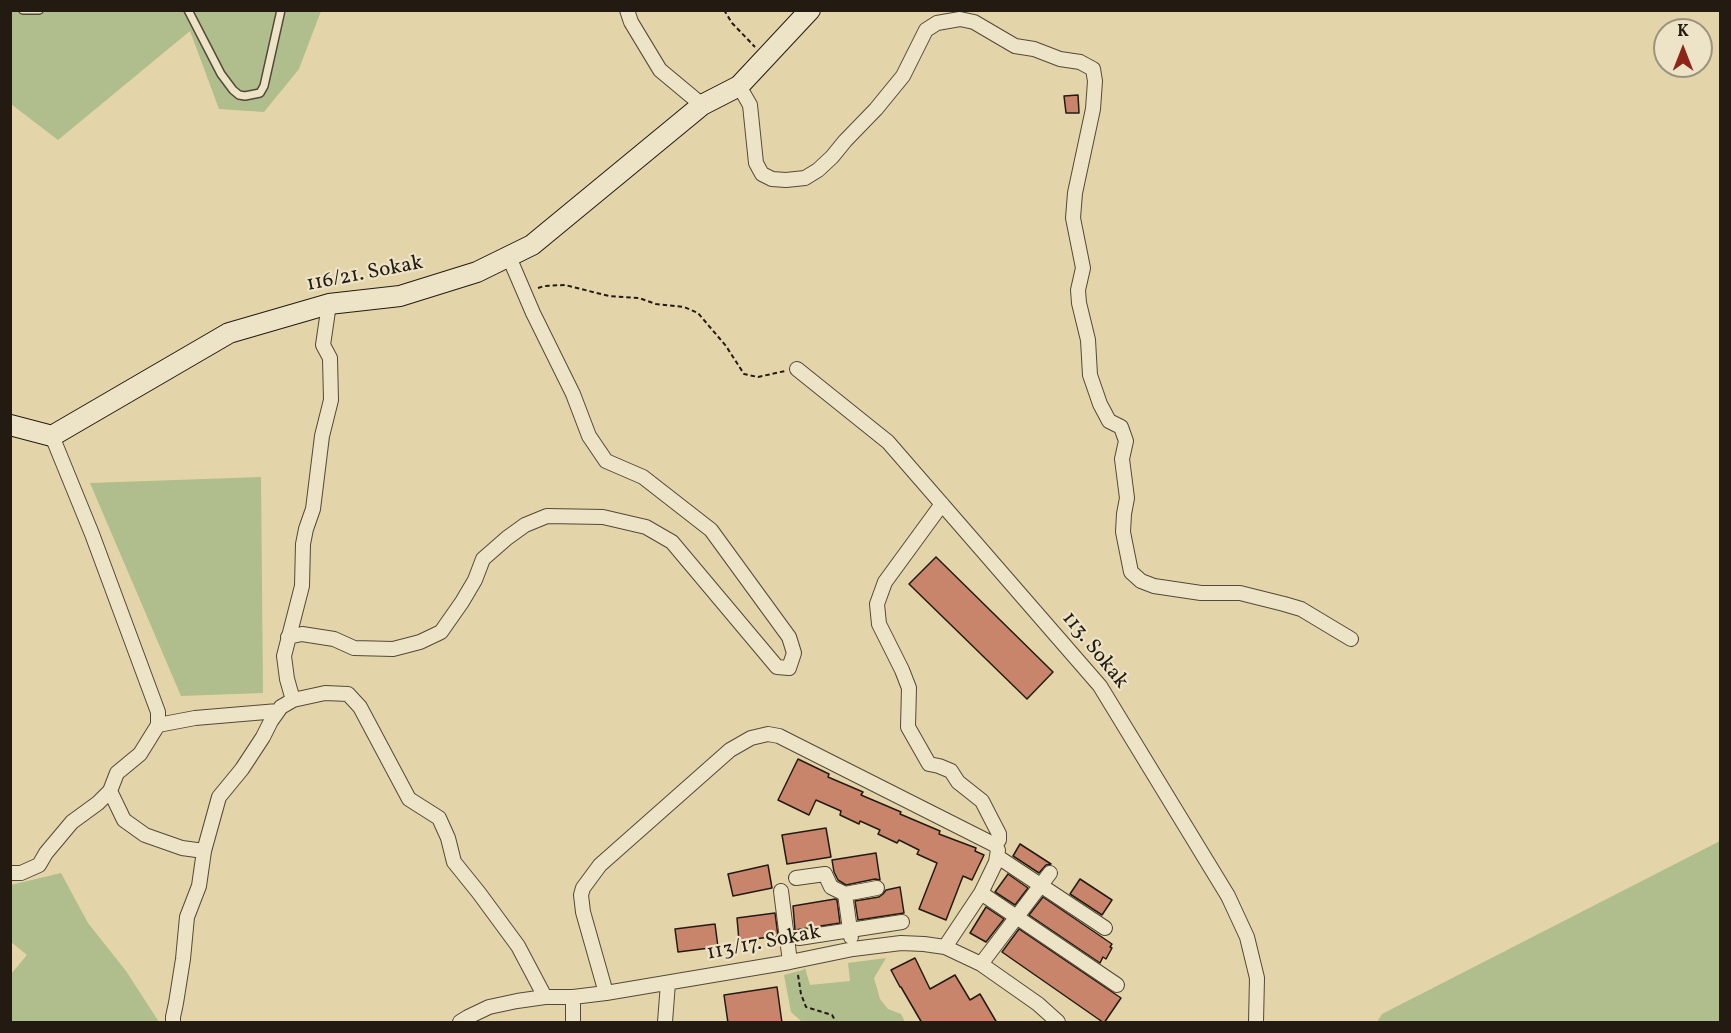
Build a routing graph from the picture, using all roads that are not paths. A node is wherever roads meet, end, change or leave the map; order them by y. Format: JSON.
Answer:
{"nodes":[{"id":1,"x":23,"y":10,"type":"edge"},
{"id":2,"x":39,"y":10,"type":"edge"},
{"id":3,"x":188,"y":10,"type":"edge"},
{"id":4,"x":282,"y":10,"type":"edge"},
{"id":5,"x":627,"y":10,"type":"edge"},
{"id":6,"x":810,"y":10,"type":"edge"},
{"id":7,"x":739,"y":86,"type":"junction"},
{"id":8,"x":702,"y":105,"type":"junction"},
{"id":9,"x":509,"y":257,"type":"junction"},
{"id":10,"x":329,"y":304,"type":"junction"},
{"id":11,"x":797,"y":369,"type":"road end"},
{"id":12,"x":10,"y":425,"type":"edge"},
{"id":13,"x":52,"y":436,"type":"junction"},
{"id":14,"x":942,"y":504,"type":"junction"},
{"id":15,"x":288,"y":637,"type":"junction"},
{"id":16,"x":1351,"y":639,"type":"dead end"},
{"id":17,"x":293,"y":700,"type":"junction"},
{"id":18,"x":278,"y":711,"type":"junction"},
{"id":19,"x":158,"y":725,"type":"junction"},
{"id":20,"x":110,"y":791,"type":"junction"},
{"id":21,"x":204,"y":851,"type":"junction"},
{"id":22,"x":997,"y":851,"type":"junction"},
{"id":23,"x":10,"y":873,"type":"edge"},
{"id":24,"x":1050,"y":873,"type":"dead end"},
{"id":25,"x":796,"y":878,"type":"dead end"},
{"id":26,"x":1041,"y":886,"type":"junction"},
{"id":27,"x":877,"y":888,"type":"dead end"},
{"id":28,"x":781,"y":891,"type":"dead end"},
{"id":29,"x":981,"y":893,"type":"junction"},
{"id":30,"x":845,"y":894,"type":"junction"},
{"id":31,"x":1017,"y":917,"type":"junction"},
{"id":32,"x":902,"y":922,"type":"dead end"},
{"id":33,"x":1105,"y":928,"type":"dead end"},
{"id":34,"x":850,"y":930,"type":"junction"},
{"id":35,"x":799,"y":938,"type":"dead end"},
{"id":36,"x":945,"y":947,"type":"junction"},
{"id":37,"x":853,"y":949,"type":"junction"},
{"id":38,"x":793,"y":962,"type":"junction"},
{"id":39,"x":981,"y":964,"type":"junction"},
{"id":40,"x":668,"y":983,"type":"junction"},
{"id":41,"x":1117,"y":985,"type":"dead end"},
{"id":42,"x":606,"y":993,"type":"junction"},
{"id":43,"x":545,"y":997,"type":"junction"},
{"id":44,"x":573,"y":997,"type":"junction"},
{"id":45,"x":173,"y":1023,"type":"edge"},
{"id":46,"x":460,"y":1023,"type":"edge"},
{"id":47,"x":573,"y":1023,"type":"edge"},
{"id":48,"x":665,"y":1023,"type":"edge"},
{"id":49,"x":1058,"y":1023,"type":"edge"},
{"id":50,"x":1256,"y":1023,"type":"edge"}],
"edges":[{"from":1,"to":2,"type":"lane"},
{"from":3,"to":4,"type":"lane"},
{"from":5,"to":8,"type":"street"},
{"from":6,"to":7,"type":"street","name":"116/21. Sokak"},
{"from":7,"to":8,"type":"street","name":"116/21. Sokak"},
{"from":7,"to":16,"type":"street"},
{"from":8,"to":9,"type":"street","name":"116/21. Sokak"},
{"from":9,"to":10,"type":"street","name":"116/21. Sokak"},
{"from":9,"to":15,"type":"street"},
{"from":10,"to":13,"type":"street","name":"116/21. Sokak"},
{"from":10,"to":15,"type":"street"},
{"from":11,"to":14,"type":"street","name":"113. Sokak"},
{"from":12,"to":13,"type":"street"},
{"from":13,"to":19,"type":"street"},
{"from":14,"to":22,"type":"street"},
{"from":14,"to":50,"type":"street","name":"113. Sokak"},
{"from":15,"to":17,"type":"street"},
{"from":17,"to":18,"type":"street"},
{"from":17,"to":43,"type":"street"},
{"from":18,"to":19,"type":"street"},
{"from":18,"to":21,"type":"street"},
{"from":19,"to":20,"type":"street"},
{"from":20,"to":21,"type":"street"},
{"from":20,"to":23,"type":"street"},
{"from":21,"to":45,"type":"street"},
{"from":22,"to":26,"type":"street"},
{"from":22,"to":29,"type":"street"},
{"from":22,"to":42,"type":"street"},
{"from":24,"to":26,"type":"street"},
{"from":25,"to":30,"type":"street"},
{"from":26,"to":31,"type":"street"},
{"from":26,"to":33,"type":"street"},
{"from":27,"to":30,"type":"street"},
{"from":28,"to":38,"type":"street"},
{"from":29,"to":31,"type":"street"},
{"from":29,"to":36,"type":"street"},
{"from":30,"to":34,"type":"street"},
{"from":31,"to":39,"type":"street"},
{"from":31,"to":41,"type":"street"},
{"from":32,"to":34,"type":"street"},
{"from":34,"to":35,"type":"street"},
{"from":34,"to":37,"type":"street"},
{"from":36,"to":37,"type":"street","name":"113/17. Sokak"},
{"from":36,"to":39,"type":"street","name":"113/17. Sokak"},
{"from":37,"to":38,"type":"street","name":"113/17. Sokak"},
{"from":38,"to":40,"type":"street","name":"113/17. Sokak"},
{"from":39,"to":49,"type":"street","name":"113/17. Sokak"},
{"from":40,"to":42,"type":"street","name":"113/17. Sokak"},
{"from":40,"to":48,"type":"street"},
{"from":42,"to":44,"type":"street","name":"113/17. Sokak"},
{"from":43,"to":44,"type":"street","name":"113/17. Sokak"},
{"from":43,"to":46,"type":"street","name":"113/17. Sokak"},
{"from":44,"to":47,"type":"street"}]}
